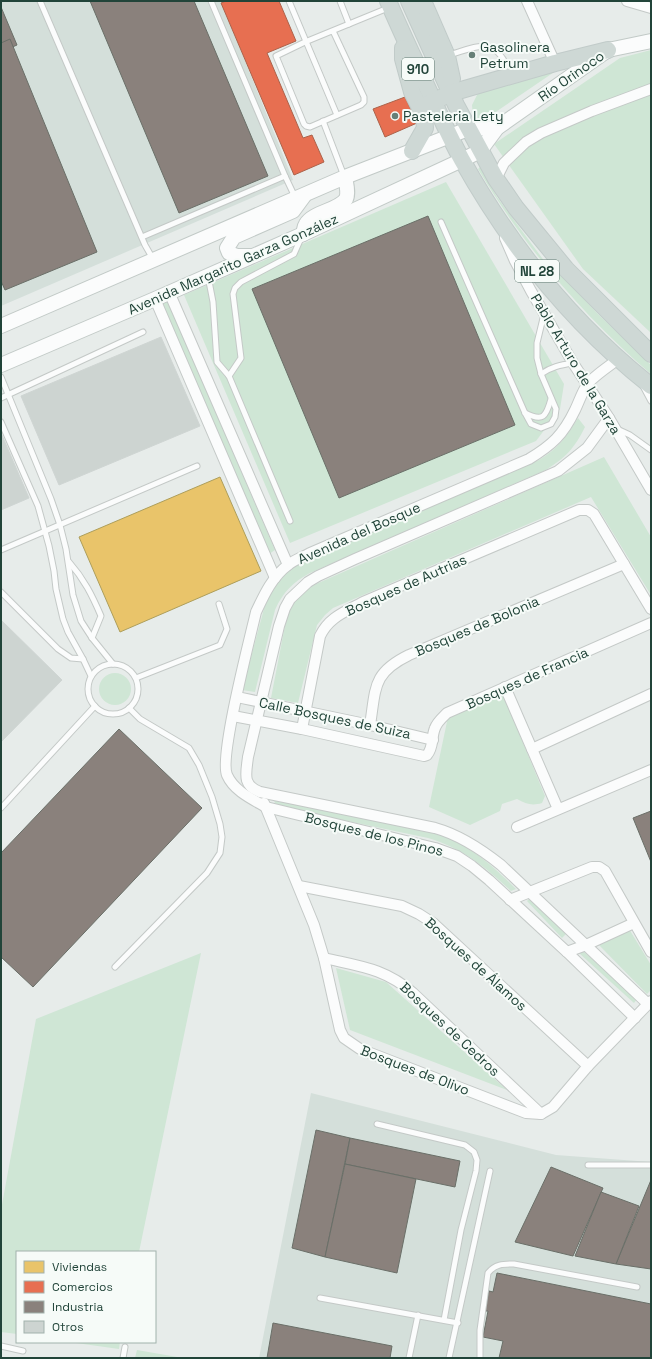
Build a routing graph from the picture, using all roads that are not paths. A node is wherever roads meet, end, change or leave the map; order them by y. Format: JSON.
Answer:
{"nodes":[{"id":1,"x":40,"y":1,"type":"edge"},
{"id":2,"x":211,"y":1,"type":"edge"},
{"id":3,"x":289,"y":1,"type":"edge"},
{"id":4,"x":340,"y":1,"type":"edge"},
{"id":5,"x":409,"y":1,"type":"edge"},
{"id":6,"x":423,"y":1,"type":"edge"},
{"id":7,"x":527,"y":1,"type":"edge"},
{"id":8,"x":627,"y":1,"type":"edge"},
{"id":9,"x":389,"y":4,"type":"edge"},
{"id":10,"x":651,"y":8,"type":"edge"},
{"id":11,"x":349,"y":24,"type":"junction"},
{"id":12,"x":333,"y":31,"type":"junction"},
{"id":13,"x":651,"y":41,"type":"edge"},
{"id":14,"x":305,"y":42,"type":"junction"},
{"id":15,"x":608,"y":50,"type":"junction"},
{"id":16,"x":447,"y":56,"type":"junction"},
{"id":17,"x":556,"y":63,"type":"junction"},
{"id":18,"x":512,"y":76,"type":"junction"},
{"id":19,"x":651,"y":89,"type":"edge"},
{"id":20,"x":451,"y":93,"type":"junction"},
{"id":21,"x":427,"y":104,"type":"junction"},
{"id":22,"x":337,"y":116,"type":"junction"},
{"id":23,"x":323,"y":121,"type":"junction"},
{"id":24,"x":468,"y":128,"type":"junction"},
{"id":25,"x":497,"y":128,"type":"junction"},
{"id":26,"x":450,"y":136,"type":"junction"},
{"id":27,"x":412,"y":151,"type":"junction"},
{"id":28,"x":480,"y":151,"type":"junction"},
{"id":29,"x":462,"y":160,"type":"junction"},
{"id":30,"x":285,"y":176,"type":"junction"},
{"id":31,"x":345,"y":177,"type":"junction"},
{"id":32,"x":496,"y":179,"type":"junction"},
{"id":33,"x":301,"y":196,"type":"junction"},
{"id":34,"x":495,"y":214,"type":"junction"},
{"id":35,"x":441,"y":222,"type":"dead end"},
{"id":36,"x":303,"y":234,"type":"junction"},
{"id":37,"x":142,"y":237,"type":"junction"},
{"id":38,"x":252,"y":256,"type":"junction"},
{"id":39,"x":154,"y":260,"type":"junction"},
{"id":40,"x":208,"y":275,"type":"junction"},
{"id":41,"x":170,"y":292,"type":"junction"},
{"id":42,"x":155,"y":299,"type":"junction"},
{"id":43,"x":544,"y":313,"type":"junction"},
{"id":44,"x":1,"y":326,"type":"edge"},
{"id":45,"x":143,"y":332,"type":"dead end"},
{"id":46,"x":651,"y":354,"type":"edge"},
{"id":47,"x":618,"y":359,"type":"junction"},
{"id":48,"x":573,"y":363,"type":"junction"},
{"id":49,"x":1,"y":365,"type":"edge"},
{"id":50,"x":541,"y":374,"type":"junction"},
{"id":51,"x":637,"y":375,"type":"junction"},
{"id":52,"x":229,"y":376,"type":"junction"},
{"id":53,"x":1,"y":377,"type":"edge"},
{"id":54,"x":587,"y":384,"type":"junction"},
{"id":55,"x":651,"y":386,"type":"edge"},
{"id":56,"x":8,"y":395,"type":"junction"},
{"id":57,"x":1,"y":398,"type":"edge"},
{"id":58,"x":552,"y":399,"type":"junction"},
{"id":59,"x":651,"y":401,"type":"edge"},
{"id":60,"x":525,"y":413,"type":"junction"},
{"id":61,"x":1,"y":422,"type":"edge"},
{"id":62,"x":612,"y":423,"type":"junction"},
{"id":63,"x":651,"y":450,"type":"edge"},
{"id":64,"x":197,"y":466,"type":"dead end"},
{"id":65,"x":651,"y":490,"type":"edge"},
{"id":66,"x":290,"y":521,"type":"dead end"},
{"id":67,"x":60,"y":525,"type":"junction"},
{"id":68,"x":45,"y":531,"type":"junction"},
{"id":69,"x":1,"y":550,"type":"edge"},
{"id":70,"x":68,"y":562,"type":"junction"},
{"id":71,"x":624,"y":564,"type":"junction"},
{"id":72,"x":288,"y":565,"type":"junction"},
{"id":73,"x":275,"y":578,"type":"junction"},
{"id":74,"x":1,"y":592,"type":"edge"},
{"id":75,"x":219,"y":604,"type":"dead end"},
{"id":76,"x":651,"y":609,"type":"edge"},
{"id":77,"x":651,"y":623,"type":"edge"},
{"id":78,"x":92,"y":638,"type":"junction"},
{"id":79,"x":83,"y":659,"type":"junction"},
{"id":80,"x":113,"y":664,"type":"junction"},
{"id":81,"x":91,"y":676,"type":"junction"},
{"id":82,"x":136,"y":678,"type":"junction"},
{"id":83,"x":505,"y":687,"type":"junction"},
{"id":84,"x":651,"y":694,"type":"edge"},
{"id":85,"x":237,"y":697,"type":"junction"},
{"id":86,"x":260,"y":702,"type":"junction"},
{"id":87,"x":95,"y":706,"type":"junction"},
{"id":88,"x":129,"y":708,"type":"junction"},
{"id":89,"x":304,"y":711,"type":"junction"},
{"id":90,"x":233,"y":716,"type":"junction"},
{"id":91,"x":256,"y":720,"type":"junction"},
{"id":92,"x":370,"y":725,"type":"junction"},
{"id":93,"x":302,"y":729,"type":"junction"},
{"id":94,"x":433,"y":740,"type":"junction"},
{"id":95,"x":532,"y":749,"type":"junction"},
{"id":96,"x":427,"y":755,"type":"joint"},
{"id":97,"x":651,"y":770,"type":"edge"},
{"id":98,"x":230,"y":779,"type":"joint"},
{"id":99,"x":248,"y":784,"type":"joint"},
{"id":100,"x":260,"y":792,"type":"junction"},
{"id":101,"x":1,"y":808,"type":"edge"},
{"id":102,"x":266,"y":808,"type":"junction"},
{"id":103,"x":558,"y":809,"type":"junction"},
{"id":104,"x":517,"y":827,"type":"dead end"},
{"id":105,"x":299,"y":886,"type":"junction"},
{"id":106,"x":530,"y":892,"type":"junction"},
{"id":107,"x":510,"y":900,"type":"junction"},
{"id":108,"x":634,"y":923,"type":"junction"},
{"id":109,"x":586,"y":945,"type":"junction"},
{"id":110,"x":567,"y":952,"type":"junction"},
{"id":111,"x":651,"y":952,"type":"edge"},
{"id":112,"x":324,"y":958,"type":"junction"},
{"id":113,"x":115,"y":967,"type":"dead end"},
{"id":114,"x":649,"y":1003,"type":"edge"},
{"id":115,"x":635,"y":1018,"type":"junction"},
{"id":116,"x":588,"y":1066,"type":"junction"},
{"id":117,"x":541,"y":1114,"type":"junction"},
{"id":118,"x":377,"y":1124,"type":"dead end"},
{"id":119,"x":588,"y":1164,"type":"dead end"},
{"id":120,"x":651,"y":1165,"type":"edge"},
{"id":121,"x":490,"y":1170,"type":"dead end"},
{"id":122,"x":637,"y":1287,"type":"dead end"},
{"id":123,"x":320,"y":1298,"type":"dead end"},
{"id":124,"x":418,"y":1315,"type":"junction"},
{"id":125,"x":444,"y":1320,"type":"junction"},
{"id":126,"x":458,"y":1323,"type":"junction"},
{"id":127,"x":1,"y":1346,"type":"edge"},
{"id":128,"x":125,"y":1347,"type":"dead end"},
{"id":129,"x":22,"y":1351,"type":"dead end"},
{"id":130,"x":123,"y":1358,"type":"edge"},
{"id":131,"x":409,"y":1358,"type":"edge"},
{"id":132,"x":449,"y":1358,"type":"edge"},
{"id":133,"x":480,"y":1358,"type":"edge"}],
"edges":[{"from":1,"to":37,"type":"lane"},
{"from":2,"to":30,"type":"lane"},
{"from":3,"to":14,"type":"lane"},
{"from":4,"to":11,"type":"lane"},
{"from":5,"to":20,"type":"main road","number":"910"},
{"from":6,"to":16,"type":"main road"},
{"from":7,"to":17,"type":"street"},
{"from":8,"to":10,"type":"street"},
{"from":9,"to":11,"type":"lane"},
{"from":9,"to":21,"type":"main road","number":"910"},
{"from":11,"to":12,"type":"lane"},
{"from":12,"to":14,"type":"lane"},
{"from":12,"to":22,"type":"lane"},
{"from":13,"to":15,"type":"main road","name":"Río Orinoco"},
{"from":14,"to":22,"type":"lane"},
{"from":14,"to":23,"type":"lane"},
{"from":15,"to":17,"type":"main road"},
{"from":15,"to":25,"type":"main road","name":"Río Orinoco"},
{"from":16,"to":18,"type":"lane"},
{"from":16,"to":20,"type":"main road"},
{"from":17,"to":18,"type":"main road"},
{"from":18,"to":20,"type":"main road"},
{"from":19,"to":32,"type":"street"},
{"from":20,"to":21,"type":"main road"},
{"from":20,"to":24,"type":"main road","number":"910"},
{"from":21,"to":26,"type":"main road","number":"910"},
{"from":21,"to":27,"type":"main road"},
{"from":22,"to":23,"type":"lane"},
{"from":23,"to":31,"type":"lane"},
{"from":24,"to":25,"type":"main road"},
{"from":24,"to":26,"type":"main road"},
{"from":24,"to":28,"type":"main road","number":"NL 28"},
{"from":25,"to":28,"type":"main road","name":"Río Orinoco"},
{"from":26,"to":27,"type":"main road"},
{"from":26,"to":29,"type":"main road","number":"NL 28"},
{"from":27,"to":31,"type":"main road"},
{"from":28,"to":29,"type":"main road","name":"Avenida Margarito Garza González"},
{"from":28,"to":32,"type":"main road","number":"NL 28"},
{"from":29,"to":34,"type":"main road","number":"NL 28"},
{"from":29,"to":36,"type":"main road","name":"Avenida Margarito Garza González"},
{"from":30,"to":33,"type":"lane"},
{"from":30,"to":37,"type":"lane"},
{"from":31,"to":33,"type":"main road"},
{"from":31,"to":36,"type":"main road"},
{"from":32,"to":46,"type":"main road","number":"NL 28"},
{"from":33,"to":38,"type":"main road"},
{"from":33,"to":39,"type":"main road"},
{"from":34,"to":43,"type":"street","name":"Pablo Arturo de la Garza"},
{"from":34,"to":47,"type":"main road","number":"NL 28"},
{"from":35,"to":60,"type":"lane"},
{"from":36,"to":38,"type":"main road","name":"Avenida Margarito Garza González"},
{"from":36,"to":52,"type":"lane"},
{"from":37,"to":39,"type":"lane"},
{"from":38,"to":40,"type":"main road","name":"Avenida Margarito Garza González"},
{"from":39,"to":44,"type":"main road"},
{"from":40,"to":41,"type":"main road","name":"Avenida Margarito Garza González"},
{"from":40,"to":52,"type":"lane"},
{"from":41,"to":42,"type":"main road","name":"Avenida Margarito Garza González"},
{"from":41,"to":72,"type":"street"},
{"from":42,"to":49,"type":"main road","name":"Avenida Margarito Garza González"},
{"from":42,"to":73,"type":"street"},
{"from":43,"to":48,"type":"street","name":"Pablo Arturo de la Garza"},
{"from":43,"to":50,"type":"lane"},
{"from":45,"to":56,"type":"lane"},
{"from":47,"to":51,"type":"main road","number":"NL 28"},
{"from":47,"to":54,"type":"street"},
{"from":48,"to":50,"type":"lane"},
{"from":48,"to":54,"type":"street","name":"Pablo Arturo de la Garza"},
{"from":50,"to":58,"type":"lane"},
{"from":51,"to":55,"type":"main road","number":"NL 28"},
{"from":51,"to":59,"type":"lane"},
{"from":52,"to":66,"type":"lane"},
{"from":53,"to":56,"type":"lane"},
{"from":54,"to":62,"type":"street","name":"Pablo Arturo de la Garza"},
{"from":54,"to":72,"type":"street","name":"Avenida del Bosque"},
{"from":56,"to":57,"type":"lane"},
{"from":56,"to":67,"type":"lane"},
{"from":58,"to":60,"type":"lane"},
{"from":58,"to":60,"type":"lane"},
{"from":61,"to":68,"type":"lane"},
{"from":62,"to":63,"type":"lane"},
{"from":62,"to":65,"type":"street","name":"Pablo Arturo de la Garza"},
{"from":62,"to":86,"type":"street","name":"Avenida del Bosque"},
{"from":64,"to":67,"type":"lane"},
{"from":67,"to":68,"type":"lane"},
{"from":67,"to":70,"type":"lane"},
{"from":68,"to":69,"type":"lane"},
{"from":68,"to":79,"type":"lane"},
{"from":70,"to":78,"type":"lane"},
{"from":70,"to":78,"type":"lane"},
{"from":71,"to":76,"type":"street"},
{"from":71,"to":89,"type":"street","name":"Bosques de Autrias"},
{"from":71,"to":92,"type":"street","name":"Bosques de Bolonia"},
{"from":72,"to":73,"type":"street","name":"Avenida del Bosque"},
{"from":73,"to":85,"type":"street","name":"Avenida del Bosque"},
{"from":74,"to":79,"type":"lane"},
{"from":75,"to":82,"type":"lane"},
{"from":77,"to":83,"type":"street","name":"Bosques de Francia"},
{"from":78,"to":80,"type":"lane"},
{"from":79,"to":81,"type":"lane"},
{"from":80,"to":81,"type":"lane"},
{"from":80,"to":82,"type":"lane"},
{"from":81,"to":87,"type":"lane"},
{"from":82,"to":88,"type":"lane"},
{"from":83,"to":94,"type":"street","name":"Bosques de Francia"},
{"from":83,"to":95,"type":"street"},
{"from":84,"to":95,"type":"street"},
{"from":85,"to":86,"type":"street","name":"Calle Bosques de Suiza"},
{"from":85,"to":90,"type":"street","name":"Avenida del Bosque"},
{"from":86,"to":89,"type":"street","name":"Calle Bosques de Suiza"},
{"from":86,"to":91,"type":"street","name":"Avenida del Bosque"},
{"from":87,"to":88,"type":"lane"},
{"from":87,"to":101,"type":"lane"},
{"from":88,"to":113,"type":"lane"},
{"from":89,"to":92,"type":"street","name":"Calle Bosques de Suiza"},
{"from":89,"to":93,"type":"street","name":"Bosques de Autrias"},
{"from":90,"to":91,"type":"street","name":"Calle Bosques de Suiza"},
{"from":90,"to":98,"type":"street","name":"Avenida del Bosque"},
{"from":91,"to":93,"type":"street","name":"Calle Bosques de Suiza"},
{"from":91,"to":99,"type":"street","name":"Avenida del Bosque"},
{"from":92,"to":94,"type":"street","name":"Calle Bosques de Suiza"},
{"from":93,"to":96,"type":"street","name":"Calle Bosques de Suiza"},
{"from":94,"to":96,"type":"street","name":"Bosques de Francia"},
{"from":95,"to":103,"type":"street"},
{"from":97,"to":103,"type":"street"},
{"from":98,"to":102,"type":"street","name":"Bosques de los Pinos"},
{"from":99,"to":100,"type":"street","name":"Bosques de los Pinos"},
{"from":100,"to":102,"type":"street","name":"Bosques de Olivo"},
{"from":100,"to":106,"type":"street","name":"Bosques de los Pinos"},
{"from":102,"to":105,"type":"street","name":"Bosques de Olivo"},
{"from":102,"to":107,"type":"street","name":"Bosques de los Pinos"},
{"from":103,"to":104,"type":"street"},
{"from":105,"to":112,"type":"street","name":"Bosques de Olivo"},
{"from":105,"to":116,"type":"street","name":"Bosques de Álamos"},
{"from":106,"to":107,"type":"street"},
{"from":106,"to":108,"type":"street"},
{"from":106,"to":109,"type":"street","name":"Bosques de los Pinos"},
{"from":107,"to":110,"type":"street","name":"Bosques de los Pinos"},
{"from":108,"to":109,"type":"street"},
{"from":108,"to":111,"type":"street"},
{"from":109,"to":110,"type":"street"},
{"from":109,"to":114,"type":"street","name":"Bosques de los Pinos"},
{"from":110,"to":115,"type":"street","name":"Bosques de los Pinos"},
{"from":112,"to":117,"type":"street","name":"Bosques de Cedros"},
{"from":112,"to":117,"type":"street","name":"Bosques de Olivo"},
{"from":114,"to":115,"type":"street"},
{"from":115,"to":116,"type":"street"},
{"from":116,"to":117,"type":"street"},
{"from":118,"to":125,"type":"lane"},
{"from":119,"to":120,"type":"lane"},
{"from":121,"to":126,"type":"lane"},
{"from":122,"to":133,"type":"lane"},
{"from":123,"to":124,"type":"lane"},
{"from":124,"to":125,"type":"lane"},
{"from":124,"to":131,"type":"lane"},
{"from":125,"to":126,"type":"lane"},
{"from":126,"to":132,"type":"lane"},
{"from":127,"to":129,"type":"lane"},
{"from":128,"to":130,"type":"lane"}]}
